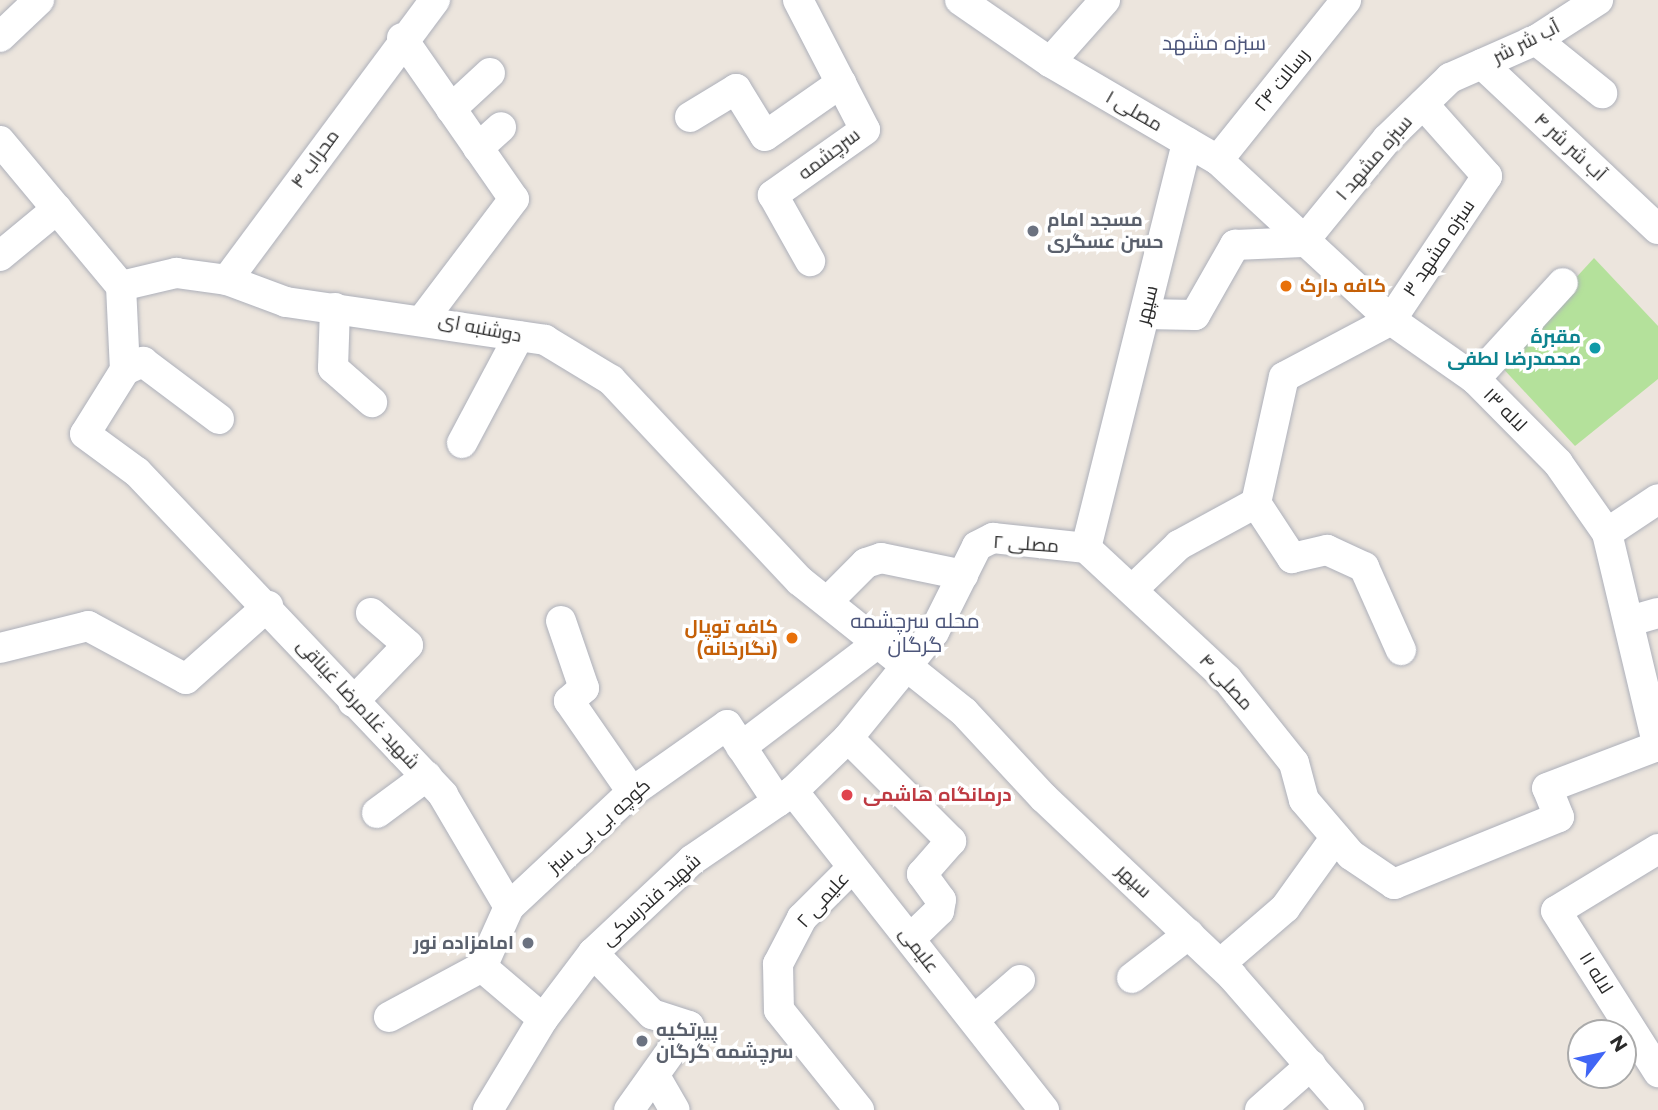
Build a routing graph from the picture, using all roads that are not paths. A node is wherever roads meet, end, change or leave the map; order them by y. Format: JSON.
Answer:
{"nodes":[{"id":1,"x":39,"y":0,"type":"edge"},
{"id":2,"x":435,"y":0,"type":"edge"},
{"id":3,"x":798,"y":0,"type":"edge"},
{"id":4,"x":960,"y":0,"type":"edge"},
{"id":5,"x":1346,"y":0,"type":"edge"},
{"id":6,"x":1598,"y":0,"type":"edge"},
{"id":7,"x":1096,"y":4,"type":"edge"},
{"id":8,"x":0,"y":37,"type":"edge"},
{"id":9,"x":402,"y":38,"type":"junction"},
{"id":10,"x":1536,"y":40,"type":"junction"},
{"id":11,"x":1050,"y":62,"type":"junction"},
{"id":12,"x":1482,"y":64,"type":"junction"},
{"id":13,"x":490,"y":74,"type":"dead end"},
{"id":14,"x":1450,"y":78,"type":"joint"},
{"id":15,"x":841,"y":83,"type":"junction"},
{"id":16,"x":1602,"y":93,"type":"dead end"},
{"id":17,"x":1423,"y":104,"type":"junction"},
{"id":18,"x":451,"y":109,"type":"junction"},
{"id":19,"x":690,"y":117,"type":"dead end"},
{"id":20,"x":501,"y":127,"type":"dead end"},
{"id":21,"x":0,"y":141,"type":"edge"},
{"id":22,"x":1187,"y":142,"type":"junction"},
{"id":23,"x":478,"y":148,"type":"junction"},
{"id":24,"x":1218,"y":160,"type":"junction"},
{"id":25,"x":57,"y":209,"type":"junction"},
{"id":26,"x":1658,"y":229,"type":"edge"},
{"id":27,"x":1303,"y":242,"type":"junction"},
{"id":28,"x":0,"y":256,"type":"edge"},
{"id":29,"x":810,"y":261,"type":"dead end"},
{"id":30,"x":227,"y":280,"type":"junction"},
{"id":31,"x":1563,"y":283,"type":"dead end"},
{"id":32,"x":121,"y":286,"type":"junction"},
{"id":33,"x":335,"y":308,"type":"junction"},
{"id":34,"x":1145,"y":314,"type":"junction"},
{"id":35,"x":424,"y":318,"type":"junction"},
{"id":36,"x":1391,"y":320,"type":"junction"},
{"id":37,"x":519,"y":335,"type":"junction"},
{"id":38,"x":125,"y":370,"type":"junction"},
{"id":39,"x":1475,"y":379,"type":"junction"},
{"id":40,"x":372,"y":401,"type":"dead end"},
{"id":41,"x":219,"y":419,"type":"dead end"},
{"id":42,"x":462,"y":443,"type":"dead end"},
{"id":43,"x":1658,"y":499,"type":"edge"},
{"id":44,"x":1256,"y":503,"type":"junction"},
{"id":45,"x":1607,"y":533,"type":"junction"},
{"id":46,"x":1086,"y":548,"type":"junction"},
{"id":47,"x":963,"y":575,"type":"junction"},
{"id":48,"x":1132,"y":590,"type":"junction"},
{"id":49,"x":829,"y":600,"type":"junction"},
{"id":50,"x":268,"y":606,"type":"junction"},
{"id":51,"x":371,"y":613,"type":"dead end"},
{"id":52,"x":1658,"y":613,"type":"edge"},
{"id":53,"x":561,"y":621,"type":"dead end"},
{"id":54,"x":1630,"y":621,"type":"junction"},
{"id":55,"x":882,"y":640,"type":"junction"},
{"id":56,"x":0,"y":648,"type":"edge"},
{"id":57,"x":1401,"y":650,"type":"dead end"},
{"id":58,"x":909,"y":662,"type":"junction"},
{"id":59,"x":353,"y":702,"type":"junction"},
{"id":60,"x":734,"y":736,"type":"junction"},
{"id":61,"x":848,"y":738,"type":"junction"},
{"id":62,"x":1658,"y":747,"type":"edge"},
{"id":63,"x":426,"y":776,"type":"junction"},
{"id":64,"x":632,"y":792,"type":"junction"},
{"id":65,"x":786,"y":797,"type":"junction"},
{"id":66,"x":377,"y":813,"type":"dead end"},
{"id":67,"x":1336,"y":837,"type":"junction"},
{"id":68,"x":1658,"y":849,"type":"edge"},
{"id":69,"x":852,"y":868,"type":"junction"},
{"id":70,"x":509,"y":908,"type":"junction"},
{"id":71,"x":1189,"y":934,"type":"junction"},
{"id":72,"x":911,"y":938,"type":"junction"},
{"id":73,"x":593,"y":953,"type":"junction"},
{"id":74,"x":1220,"y":964,"type":"junction"},
{"id":75,"x":482,"y":967,"type":"junction"},
{"id":76,"x":1132,"y":978,"type":"dead end"},
{"id":77,"x":1020,"y":980,"type":"dead end"},
{"id":78,"x":389,"y":1017,"type":"dead end"},
{"id":79,"x":543,"y":1019,"type":"junction"},
{"id":80,"x":974,"y":1020,"type":"junction"},
{"id":81,"x":1311,"y":1065,"type":"junction"},
{"id":82,"x":1658,"y":1072,"type":"edge"},
{"id":83,"x":655,"y":1076,"type":"junction"},
{"id":84,"x":488,"y":1110,"type":"edge"},
{"id":85,"x":629,"y":1110,"type":"edge"},
{"id":86,"x":675,"y":1110,"type":"edge"},
{"id":87,"x":859,"y":1110,"type":"edge"},
{"id":88,"x":1044,"y":1110,"type":"edge"},
{"id":89,"x":1260,"y":1110,"type":"edge"},
{"id":90,"x":1349,"y":1110,"type":"edge"}],
"edges":[{"from":1,"to":8,"type":"street"},
{"from":2,"to":9,"type":"street","name":"۴ محراب"},
{"from":3,"to":15,"type":"street","name":"سرچشمه"},
{"from":4,"to":11,"type":"street","name":"۱ مصلی"},
{"from":5,"to":24,"type":"street","name":"۲۴ رسالت"},
{"from":6,"to":10,"type":"street","name":"آب شر شر"},
{"from":7,"to":11,"type":"street"},
{"from":9,"to":18,"type":"street"},
{"from":9,"to":30,"type":"street","name":"۴ محراب"},
{"from":10,"to":12,"type":"street","name":"آب شر شر"},
{"from":10,"to":16,"type":"street"},
{"from":11,"to":22,"type":"street","name":"۱ مصلی"},
{"from":12,"to":14,"type":"street","name":"آب شر شر"},
{"from":12,"to":26,"type":"street","name":"۴ آب شر شر"},
{"from":13,"to":18,"type":"street"},
{"from":14,"to":17,"type":"street","name":"۱ سبزه مشهد"},
{"from":15,"to":19,"type":"street"},
{"from":15,"to":29,"type":"street","name":"سرچشمه"},
{"from":17,"to":27,"type":"street","name":"۱ سبزه مشهد"},
{"from":17,"to":36,"type":"street","name":"۳ سبزه مشهد"},
{"from":18,"to":23,"type":"street"},
{"from":20,"to":23,"type":"street"},
{"from":21,"to":25,"type":"street"},
{"from":22,"to":24,"type":"street","name":"۱ مصلی"},
{"from":22,"to":34,"type":"street","name":"سپهر"},
{"from":23,"to":35,"type":"street"},
{"from":24,"to":27,"type":"street","name":"لاله ۱۳"},
{"from":25,"to":28,"type":"street"},
{"from":25,"to":32,"type":"street"},
{"from":27,"to":34,"type":"street"},
{"from":27,"to":36,"type":"street","name":"لاله ۱۳"},
{"from":30,"to":32,"type":"street","name":"دوشنبه ای"},
{"from":30,"to":33,"type":"street","name":"دوشنبه ای"},
{"from":31,"to":39,"type":"street"},
{"from":32,"to":38,"type":"street"},
{"from":33,"to":35,"type":"street","name":"دوشنبه ای"},
{"from":33,"to":40,"type":"street"},
{"from":34,"to":46,"type":"street","name":"سپهر"},
{"from":35,"to":37,"type":"street","name":"دوشنبه ای"},
{"from":36,"to":39,"type":"street","name":"لاله ۱۳"},
{"from":36,"to":44,"type":"street"},
{"from":37,"to":42,"type":"street"},
{"from":37,"to":49,"type":"street","name":"دوشنبه ای"},
{"from":38,"to":41,"type":"street"},
{"from":38,"to":50,"type":"street","name":"شهید غلامرضا غیناقی"},
{"from":39,"to":45,"type":"street","name":"لاله ۱۳"},
{"from":43,"to":45,"type":"street"},
{"from":44,"to":48,"type":"street"},
{"from":44,"to":57,"type":"street"},
{"from":45,"to":54,"type":"street","name":"لاله ۱۳"},
{"from":46,"to":47,"type":"street","name":"۲ مصلی"},
{"from":46,"to":48,"type":"street","name":"۴ مصلی"},
{"from":47,"to":49,"type":"street"},
{"from":47,"to":58,"type":"street","name":"۲ مصلی"},
{"from":48,"to":67,"type":"street","name":"۴ مصلی"},
{"from":49,"to":55,"type":"street","name":"دوشنبه ای"},
{"from":50,"to":56,"type":"street"},
{"from":50,"to":59,"type":"street","name":"شهید غلامرضا غیناقی"},
{"from":51,"to":59,"type":"street"},
{"from":52,"to":54,"type":"street"},
{"from":53,"to":64,"type":"street"},
{"from":54,"to":62,"type":"street","name":"لاله ۱۳"},
{"from":55,"to":58,"type":"street","name":"دوشنبه ای"},
{"from":55,"to":60,"type":"street","name":"کوچه بی بی سبز"},
{"from":58,"to":61,"type":"street","name":"شهید فندرسکی"},
{"from":58,"to":71,"type":"street","name":"سپهر"},
{"from":59,"to":63,"type":"street","name":"شهید غلامرضا غیناقی"},
{"from":60,"to":64,"type":"street","name":"کوچه بی بی سبز"},
{"from":60,"to":65,"type":"street","name":"علیمی"},
{"from":61,"to":65,"type":"street","name":"شهید فندرسکی"},
{"from":61,"to":72,"type":"street"},
{"from":62,"to":67,"type":"street","name":"۴ مصلی"},
{"from":63,"to":66,"type":"street"},
{"from":63,"to":70,"type":"street","name":"شهید غلامرضا غیناقی"},
{"from":64,"to":70,"type":"street","name":"کوچه بی بی سبز"},
{"from":65,"to":69,"type":"street","name":"علیمی"},
{"from":65,"to":73,"type":"street","name":"شهید فندرسکی"},
{"from":67,"to":74,"type":"street"},
{"from":68,"to":82,"type":"street","name":"۱۱ لاله"},
{"from":69,"to":72,"type":"street","name":"علیمی"},
{"from":69,"to":87,"type":"street","name":"۲ علیمی"},
{"from":70,"to":75,"type":"street"},
{"from":71,"to":74,"type":"street","name":"سپهر"},
{"from":71,"to":76,"type":"street"},
{"from":72,"to":80,"type":"street","name":"علیمی"},
{"from":73,"to":79,"type":"street","name":"شهید فندرسکی"},
{"from":73,"to":83,"type":"street"},
{"from":74,"to":81,"type":"street","name":"سپهر"},
{"from":75,"to":78,"type":"street"},
{"from":75,"to":79,"type":"street"},
{"from":77,"to":80,"type":"street"},
{"from":79,"to":84,"type":"street","name":"شهید فندرسکی"},
{"from":80,"to":88,"type":"street","name":"علیمی"},
{"from":81,"to":89,"type":"street"},
{"from":81,"to":90,"type":"street","name":"سپهر"},
{"from":83,"to":85,"type":"street"},
{"from":83,"to":86,"type":"street"}]}
